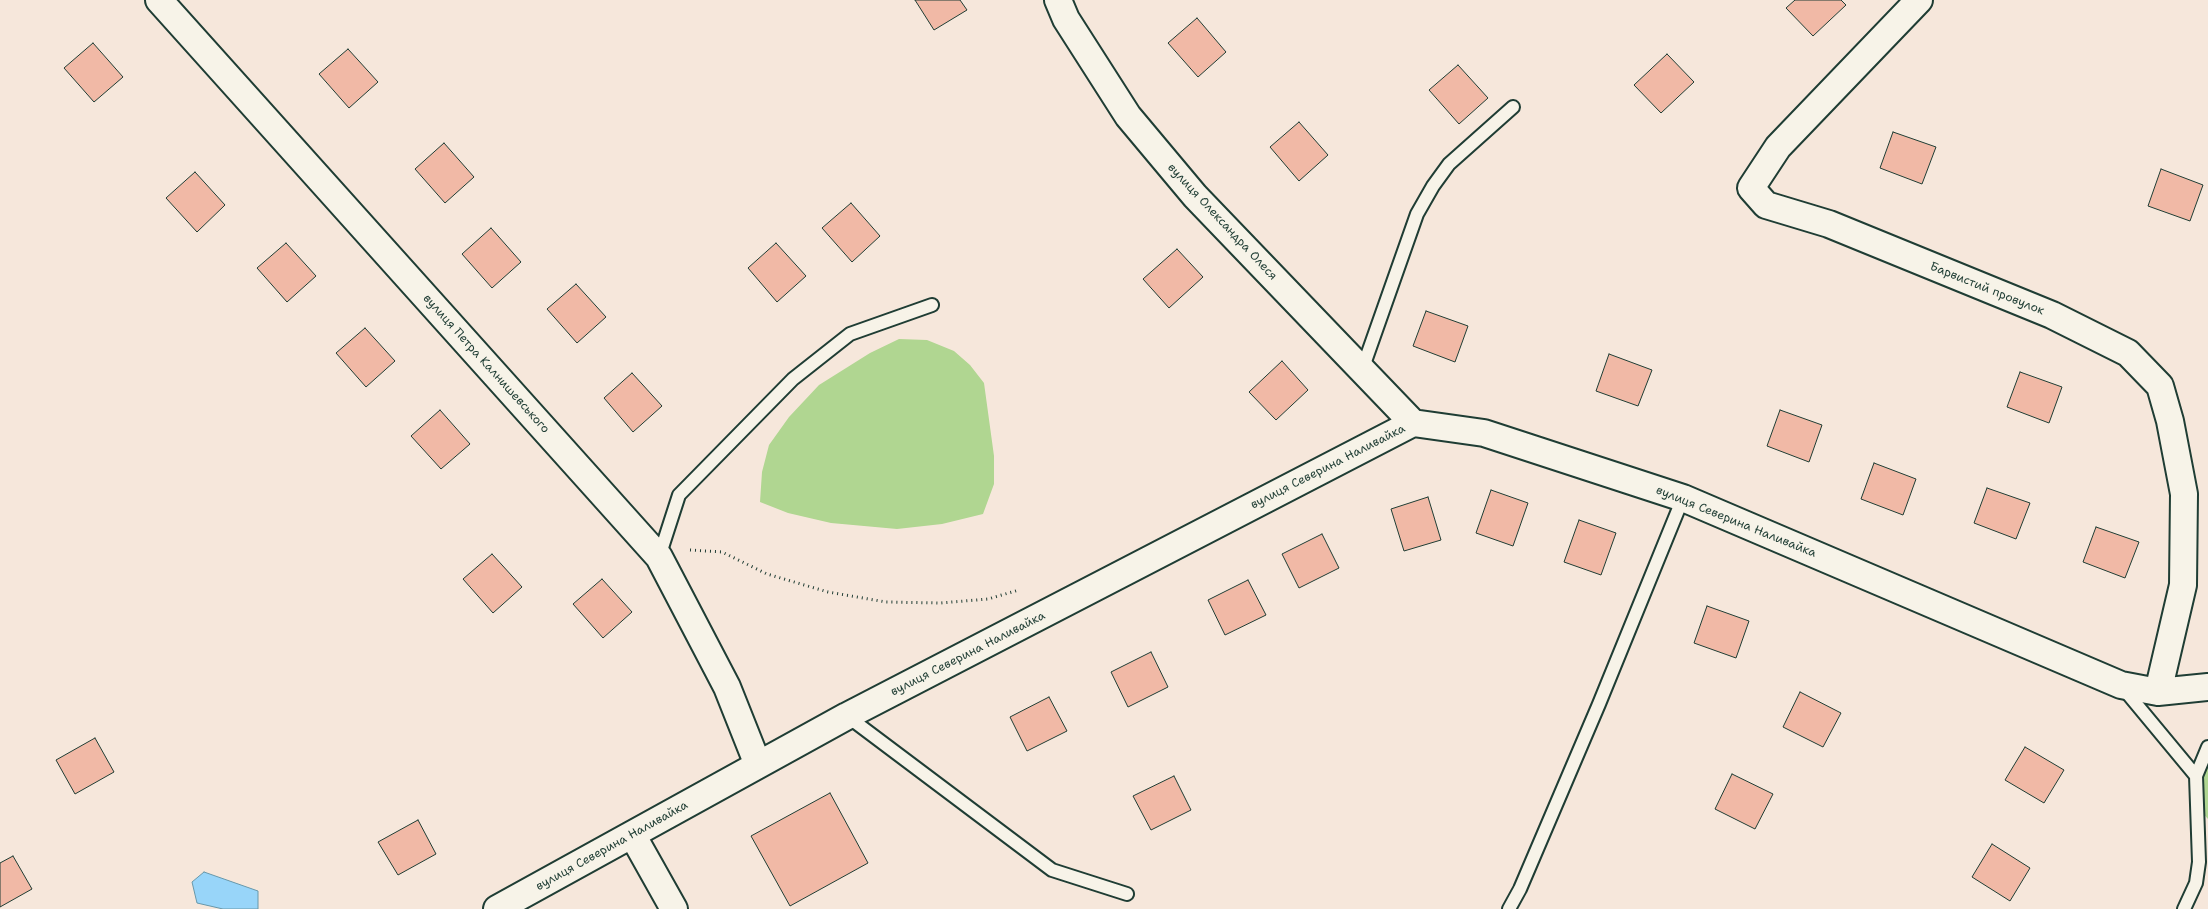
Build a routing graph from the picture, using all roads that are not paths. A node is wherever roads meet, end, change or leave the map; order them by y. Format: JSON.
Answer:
{"nodes":[{"id":1,"x":159,"y":0,"type":"edge"},
{"id":2,"x":1058,"y":0,"type":"edge"},
{"id":3,"x":1919,"y":0,"type":"edge"},
{"id":4,"x":1513,"y":107,"type":"dead end"},
{"id":5,"x":932,"y":305,"type":"dead end"},
{"id":6,"x":1362,"y":370,"type":"junction"},
{"id":7,"x":1413,"y":424,"type":"junction"},
{"id":8,"x":1683,"y":498,"type":"junction"},
{"id":9,"x":659,"y":557,"type":"junction"},
{"id":10,"x":2121,"y":685,"type":"junction"},
{"id":11,"x":2208,"y":687,"type":"edge"},
{"id":12,"x":2158,"y":692,"type":"junction"},
{"id":13,"x":847,"y":716,"type":"junction"},
{"id":14,"x":2208,"y":747,"type":"edge"},
{"id":15,"x":758,"y":765,"type":"junction"},
{"id":16,"x":2196,"y":776,"type":"junction"},
{"id":17,"x":632,"y":836,"type":"junction"},
{"id":18,"x":1127,"y":894,"type":"dead end"},
{"id":19,"x":497,"y":909,"type":"edge"},
{"id":20,"x":674,"y":909,"type":"edge"},
{"id":21,"x":1509,"y":909,"type":"edge"},
{"id":22,"x":2184,"y":909,"type":"edge"}],
"edges":[{"from":1,"to":9,"type":"street","name":"вулиця Петра Калнишевського"},
{"from":2,"to":6,"type":"street","name":"вулиця Олександра Олеся"},
{"from":3,"to":12,"type":"street","name":"Барвистий провулок"},
{"from":4,"to":6,"type":"lane"},
{"from":5,"to":9,"type":"lane"},
{"from":6,"to":7,"type":"street","name":"вулиця Олександра Олеся"},
{"from":7,"to":8,"type":"street","name":"вулиця Северина Наливайка"},
{"from":7,"to":13,"type":"street","name":"вулиця Северина Наливайка"},
{"from":8,"to":10,"type":"street","name":"вулиця Северина Наливайка"},
{"from":8,"to":21,"type":"lane"},
{"from":9,"to":15,"type":"street","name":"вулиця Петра Калнишевського"},
{"from":10,"to":12,"type":"street","name":"вулиця Северина Наливайка"},
{"from":10,"to":16,"type":"lane"},
{"from":11,"to":12,"type":"street","name":"вулиця Северина Наливайка"},
{"from":13,"to":15,"type":"street","name":"вулиця Северина Наливайка"},
{"from":13,"to":18,"type":"lane"},
{"from":14,"to":16,"type":"lane"},
{"from":15,"to":17,"type":"street","name":"вулиця Северина Наливайка"},
{"from":16,"to":22,"type":"lane"},
{"from":17,"to":19,"type":"street","name":"вулиця Северина Наливайка"},
{"from":17,"to":20,"type":"street"}]}
